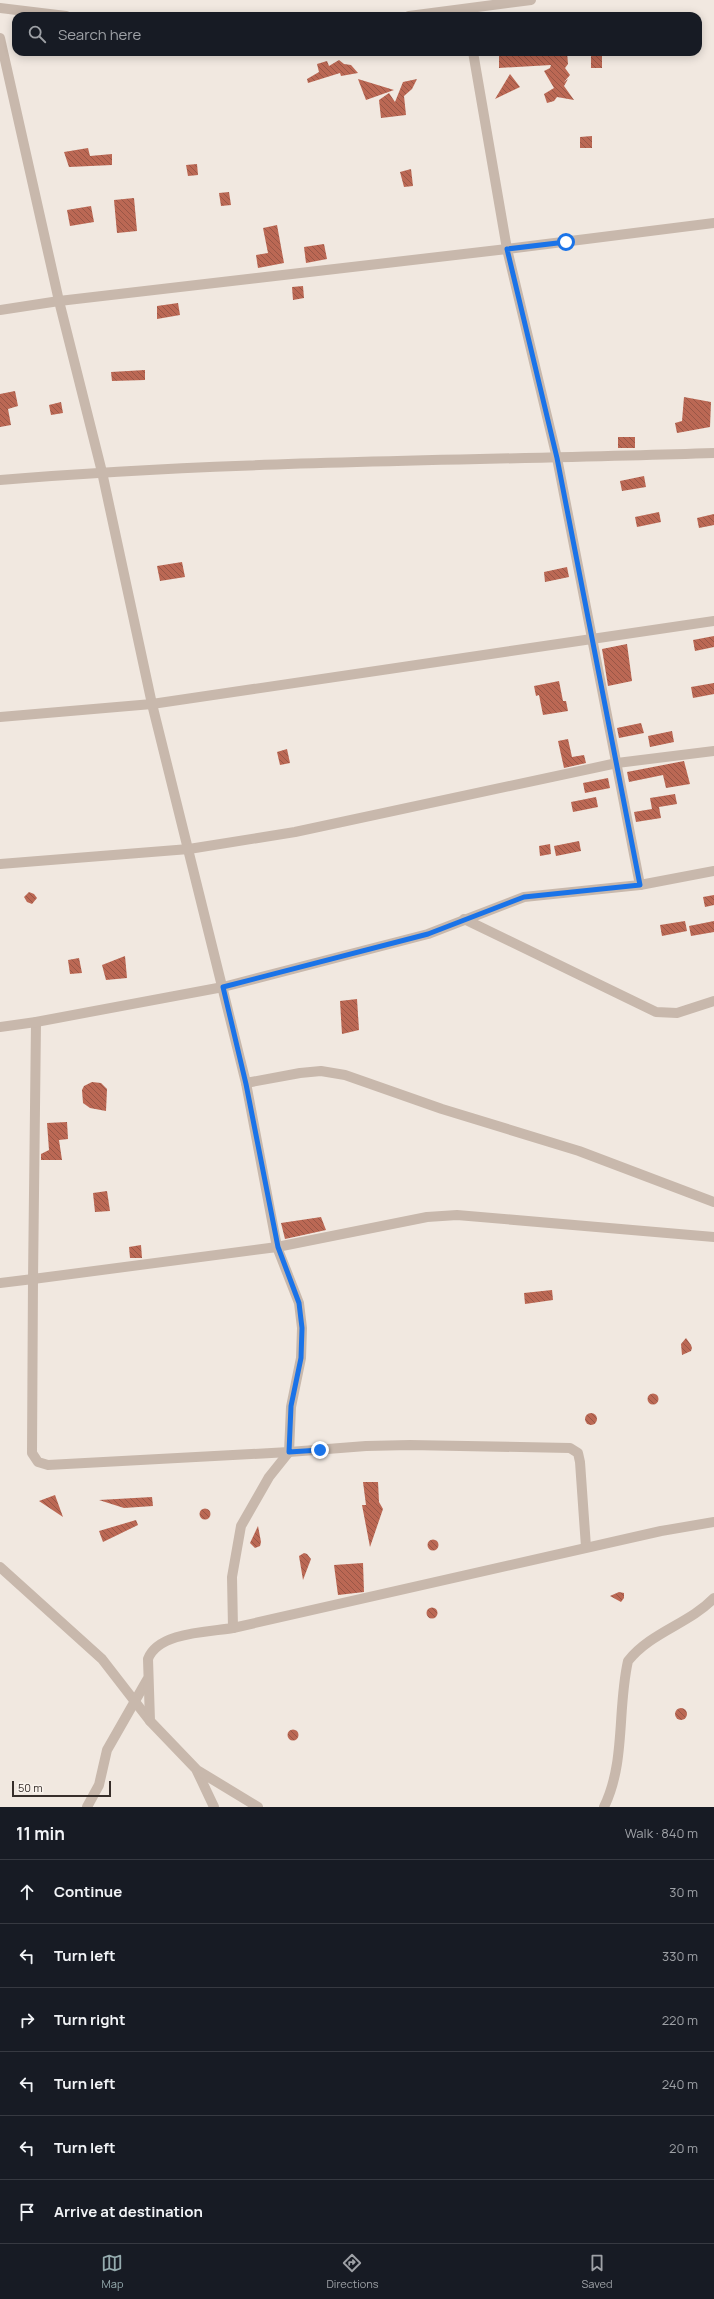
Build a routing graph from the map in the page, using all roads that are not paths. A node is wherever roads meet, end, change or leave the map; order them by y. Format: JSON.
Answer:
{"nodes":[{"id":1,"x":531,"y":0,"type":"edge"},
{"id":2,"x":0,"y":8,"type":"edge"},
{"id":3,"x":465,"y":9,"type":"edge"},
{"id":4,"x":33,"y":12,"type":"edge"},
{"id":5,"x":441,"y":12,"type":"edge"},
{"id":6,"x":0,"y":38,"type":"edge"},
{"id":7,"x":474,"y":56,"type":"edge"},
{"id":8,"x":714,"y":223,"type":"edge"},
{"id":9,"x":507,"y":249,"type":"junction"},
{"id":10,"x":59,"y":301,"type":"junction"},
{"id":11,"x":0,"y":310,"type":"edge"},
{"id":12,"x":714,"y":453,"type":"edge"},
{"id":13,"x":557,"y":458,"type":"junction"},
{"id":14,"x":102,"y":472,"type":"junction"},
{"id":15,"x":0,"y":480,"type":"edge"},
{"id":16,"x":714,"y":621,"type":"edge"},
{"id":17,"x":592,"y":638,"type":"junction"},
{"id":18,"x":152,"y":704,"type":"junction"},
{"id":19,"x":0,"y":717,"type":"edge"},
{"id":20,"x":714,"y":751,"type":"edge"},
{"id":21,"x":617,"y":763,"type":"junction"},
{"id":22,"x":189,"y":849,"type":"junction"},
{"id":23,"x":0,"y":864,"type":"edge"},
{"id":24,"x":714,"y":871,"type":"edge"},
{"id":25,"x":640,"y":885,"type":"junction"},
{"id":26,"x":464,"y":919,"type":"junction"},
{"id":27,"x":223,"y":987,"type":"junction"},
{"id":28,"x":714,"y":1001,"type":"edge"},
{"id":29,"x":36,"y":1022,"type":"junction"},
{"id":30,"x":0,"y":1027,"type":"edge"},
{"id":31,"x":246,"y":1084,"type":"junction"},
{"id":32,"x":714,"y":1202,"type":"edge"},
{"id":33,"x":714,"y":1237,"type":"edge"},
{"id":34,"x":278,"y":1247,"type":"junction"},
{"id":35,"x":33,"y":1279,"type":"junction"},
{"id":36,"x":0,"y":1283,"type":"edge"},
{"id":37,"x":289,"y":1452,"type":"junction"},
{"id":38,"x":714,"y":1522,"type":"edge"},
{"id":39,"x":586,"y":1547,"type":"junction"},
{"id":40,"x":0,"y":1567,"type":"edge"},
{"id":41,"x":714,"y":1598,"type":"edge"},
{"id":42,"x":233,"y":1628,"type":"junction"},
{"id":43,"x":147,"y":1680,"type":"junction"},
{"id":44,"x":134,"y":1700,"type":"junction"},
{"id":45,"x":150,"y":1721,"type":"junction"},
{"id":46,"x":197,"y":1770,"type":"junction"},
{"id":47,"x":87,"y":1807,"type":"edge"},
{"id":48,"x":214,"y":1807,"type":"edge"},
{"id":49,"x":258,"y":1807,"type":"edge"},
{"id":50,"x":604,"y":1807,"type":"edge"}],
"edges":[{"from":1,"to":3,"type":"street"},
{"from":2,"to":4,"type":"street"},
{"from":3,"to":5,"type":"street"},
{"from":6,"to":10,"type":"street"},
{"from":7,"to":9,"type":"street"},
{"from":8,"to":9,"type":"street"},
{"from":9,"to":10,"type":"street"},
{"from":9,"to":13,"type":"street"},
{"from":10,"to":11,"type":"street"},
{"from":10,"to":14,"type":"street"},
{"from":12,"to":13,"type":"street"},
{"from":13,"to":14,"type":"street"},
{"from":13,"to":17,"type":"street"},
{"from":14,"to":15,"type":"street"},
{"from":14,"to":18,"type":"street"},
{"from":16,"to":17,"type":"street"},
{"from":17,"to":18,"type":"street"},
{"from":17,"to":21,"type":"street"},
{"from":18,"to":19,"type":"street"},
{"from":18,"to":22,"type":"street"},
{"from":20,"to":21,"type":"street"},
{"from":21,"to":22,"type":"street"},
{"from":21,"to":25,"type":"street"},
{"from":22,"to":23,"type":"street"},
{"from":22,"to":27,"type":"street"},
{"from":24,"to":25,"type":"street"},
{"from":25,"to":26,"type":"street"},
{"from":26,"to":27,"type":"street"},
{"from":26,"to":28,"type":"street"},
{"from":27,"to":29,"type":"street"},
{"from":27,"to":31,"type":"street"},
{"from":29,"to":30,"type":"street"},
{"from":29,"to":35,"type":"street"},
{"from":31,"to":32,"type":"street"},
{"from":31,"to":34,"type":"street"},
{"from":33,"to":34,"type":"street"},
{"from":34,"to":35,"type":"street"},
{"from":34,"to":37,"type":"street"},
{"from":35,"to":36,"type":"street"},
{"from":35,"to":37,"type":"street"},
{"from":37,"to":39,"type":"street"},
{"from":37,"to":42,"type":"street"},
{"from":38,"to":39,"type":"street"},
{"from":39,"to":42,"type":"street"},
{"from":40,"to":44,"type":"street"},
{"from":41,"to":50,"type":"street"},
{"from":42,"to":43,"type":"street"},
{"from":43,"to":44,"type":"street"},
{"from":43,"to":45,"type":"street"},
{"from":44,"to":45,"type":"street"},
{"from":44,"to":47,"type":"street"},
{"from":45,"to":46,"type":"street"},
{"from":46,"to":48,"type":"street"},
{"from":46,"to":49,"type":"street"}]}
